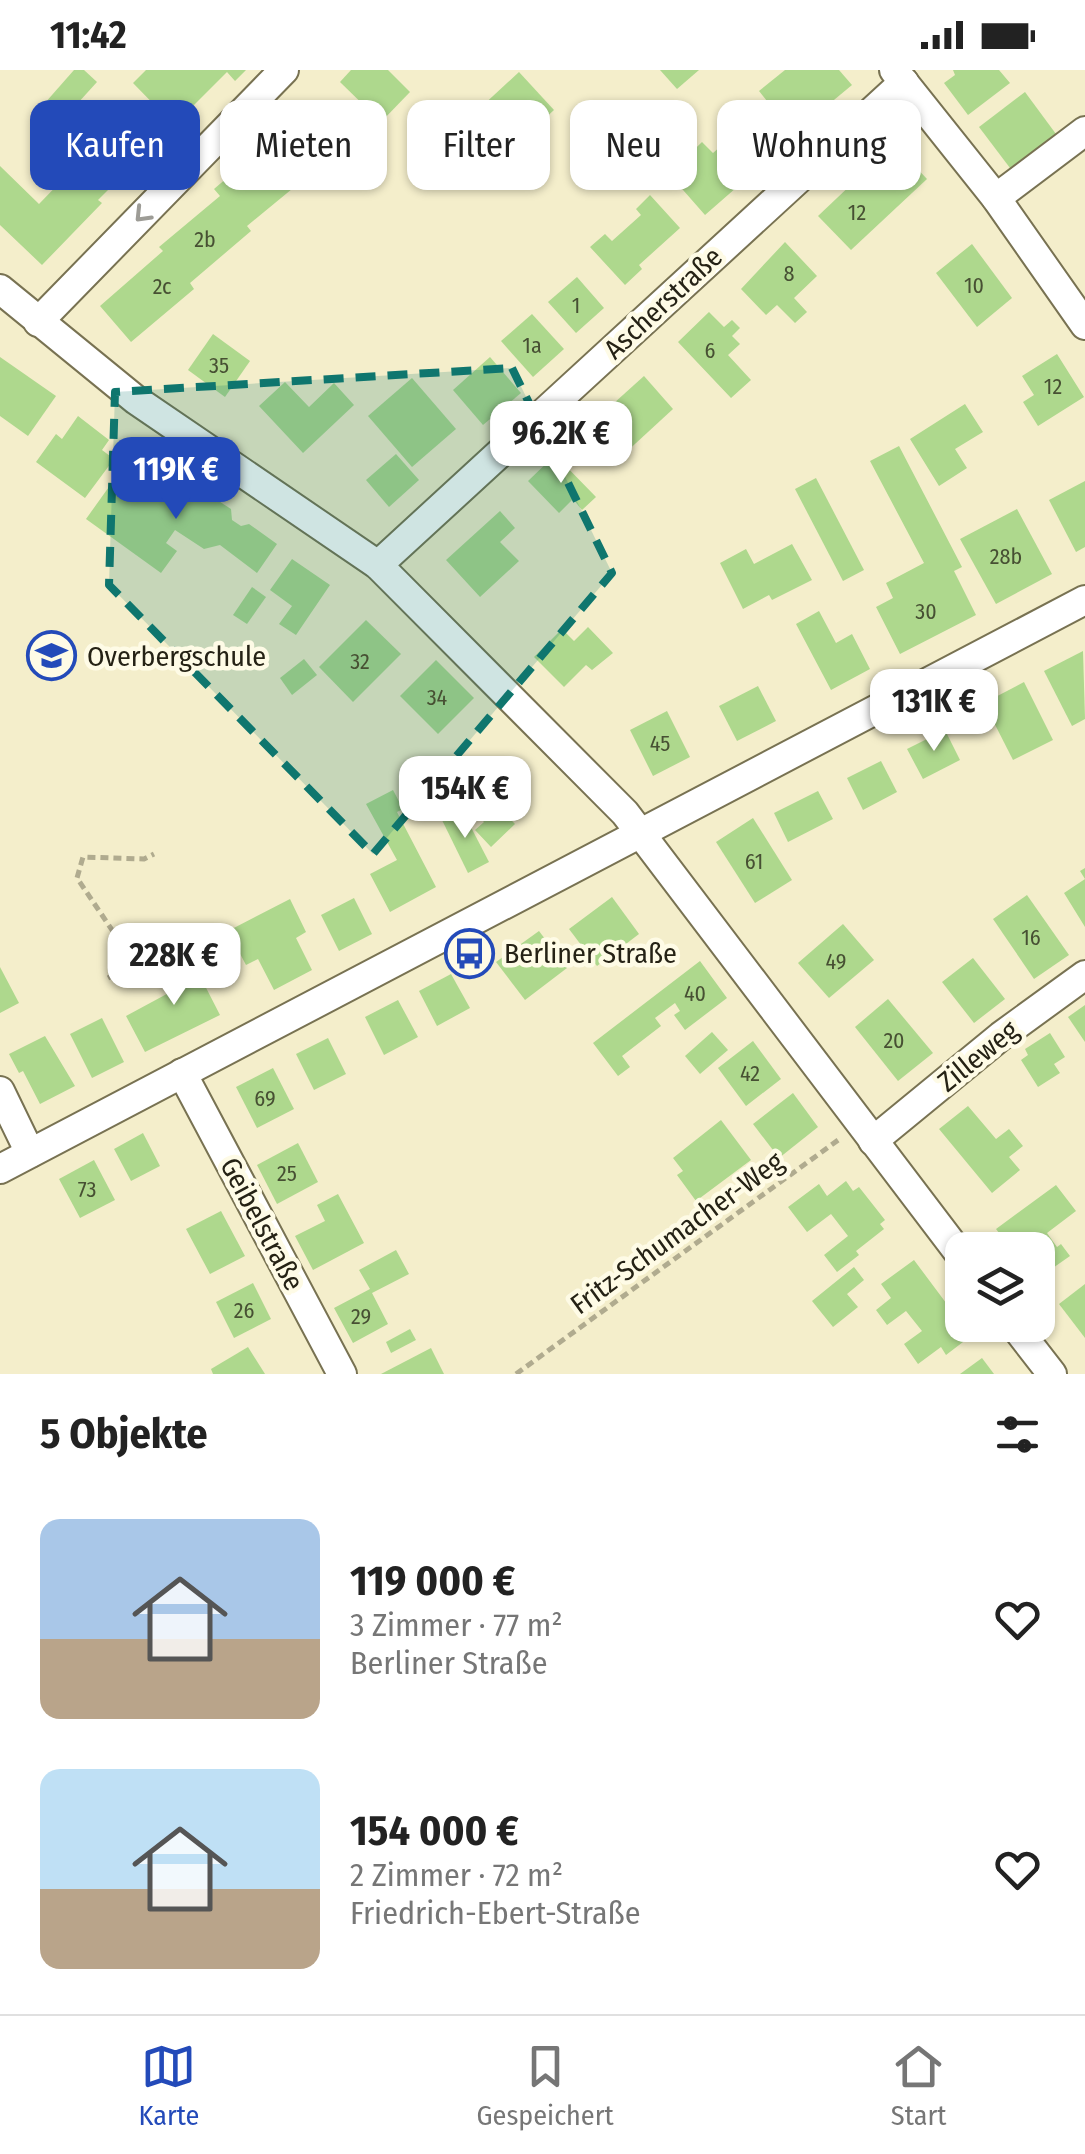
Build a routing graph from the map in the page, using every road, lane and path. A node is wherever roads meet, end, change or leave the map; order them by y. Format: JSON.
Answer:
{"nodes":[{"id":1,"x":284,"y":70,"type":"edge"},
{"id":2,"x":899,"y":76,"type":"edge"},
{"id":3,"x":1085,"y":131,"type":"edge"},
{"id":4,"x":996,"y":198,"type":"junction"},
{"id":5,"x":0,"y":289,"type":"edge"},
{"id":6,"x":38,"y":322,"type":"junction"},
{"id":7,"x":1085,"y":325,"type":"edge"},
{"id":8,"x":378,"y":565,"type":"junction"},
{"id":9,"x":1085,"y":600,"type":"edge"},
{"id":10,"x":641,"y":832,"type":"junction"},
{"id":11,"x":154,"y":854,"type":"dead end"},
{"id":12,"x":150,"y":956,"type":"dead end"},
{"id":13,"x":136,"y":964,"type":"junction"},
{"id":14,"x":1085,"y":975,"type":"edge"},
{"id":15,"x":108,"y":978,"type":"dead end"},
{"id":16,"x":182,"y":1073,"type":"junction"},
{"id":17,"x":0,"y":1091,"type":"edge"},
{"id":18,"x":867,"y":1132,"type":"junction"},
{"id":19,"x":30,"y":1153,"type":"junction"},
{"id":20,"x":0,"y":1169,"type":"edge"},
{"id":21,"x":945,"y":1235,"type":"edge"},
{"id":22,"x":1027,"y":1342,"type":"edge"},
{"id":23,"x":342,"y":1374,"type":"edge"},
{"id":24,"x":516,"y":1374,"type":"edge"},
{"id":25,"x":1052,"y":1374,"type":"edge"}],
"edges":[{"from":1,"to":6,"type":"street","one_way":true},
{"from":2,"to":4,"type":"street"},
{"from":2,"to":8,"type":"street","name":"Ascherstraße"},
{"from":3,"to":4,"type":"street"},
{"from":4,"to":7,"type":"street"},
{"from":5,"to":6,"type":"street"},
{"from":6,"to":8,"type":"street"},
{"from":8,"to":10,"type":"street"},
{"from":9,"to":10,"type":"street"},
{"from":10,"to":16,"type":"street"},
{"from":10,"to":18,"type":"street"},
{"from":11,"to":13,"type":"path"},
{"from":12,"to":13,"type":"path"},
{"from":13,"to":15,"type":"path"},
{"from":14,"to":18,"type":"street","name":"Zilleweg"},
{"from":16,"to":19,"type":"street"},
{"from":16,"to":23,"type":"street","name":"Geibelstraße"},
{"from":17,"to":19,"type":"street"},
{"from":18,"to":21,"type":"street"},
{"from":18,"to":24,"type":"path","name":"Fritz-Schumacher-Weg"},
{"from":19,"to":20,"type":"street"},
{"from":22,"to":25,"type":"street"}]}
